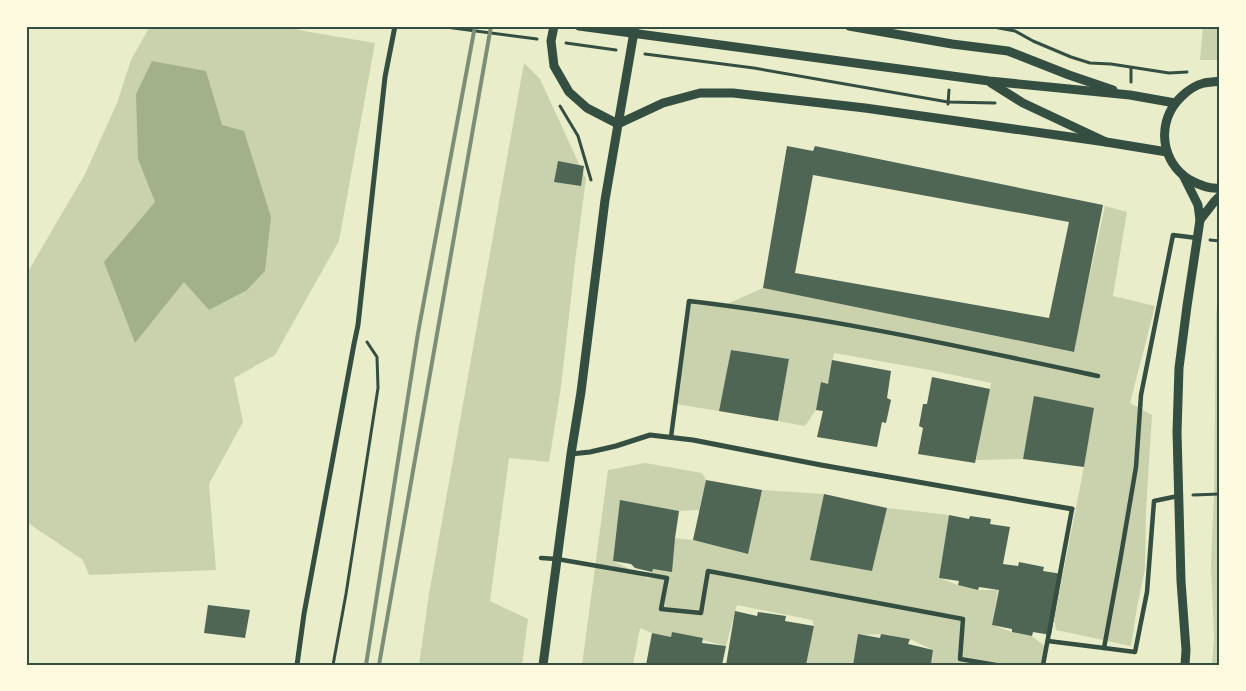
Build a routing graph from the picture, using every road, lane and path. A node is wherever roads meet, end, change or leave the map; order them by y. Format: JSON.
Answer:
{"nodes":[{"id":1,"x":395,"y":26,"type":"edge"},
{"id":2,"x":438,"y":26,"type":"edge"},
{"id":3,"x":554,"y":26,"type":"edge"},
{"id":4,"x":579,"y":26,"type":"edge"},
{"id":5,"x":635,"y":26,"type":"edge"},
{"id":6,"x":850,"y":26,"type":"edge"},
{"id":7,"x":988,"y":26,"type":"edge"},
{"id":8,"x":537,"y":39,"type":"dead end"},
{"id":9,"x":557,"y":42,"type":"dead end"},
{"id":10,"x":616,"y":50,"type":"dead end"},
{"id":11,"x":636,"y":52,"type":"dead end"},
{"id":12,"x":754,"y":68,"type":"dead end"},
{"id":13,"x":1188,"y":72,"type":"dead end"},
{"id":14,"x":989,"y":81,"type":"junction"},
{"id":15,"x":1220,"y":82,"type":"edge"},
{"id":16,"x":1130,"y":95,"type":"junction"},
{"id":17,"x":556,"y":99,"type":"dead end"},
{"id":18,"x":1174,"y":103,"type":"junction"},
{"id":19,"x":618,"y":124,"type":"junction"},
{"id":20,"x":1106,"y":142,"type":"junction"},
{"id":21,"x":1167,"y":152,"type":"junction"},
{"id":22,"x":1184,"y":176,"type":"junction"},
{"id":23,"x":591,"y":187,"type":"dead end"},
{"id":24,"x":1220,"y":188,"type":"edge"},
{"id":25,"x":1220,"y":196,"type":"edge"},
{"id":26,"x":1200,"y":220,"type":"junction"},
{"id":27,"x":1197,"y":238,"type":"junction"},
{"id":28,"x":358,"y":325,"type":"junction"},
{"id":29,"x":1098,"y":376,"type":"dead end"},
{"id":30,"x":671,"y":437,"type":"junction"},
{"id":31,"x":571,"y":454,"type":"junction"},
{"id":32,"x":1220,"y":494,"type":"edge"},
{"id":33,"x":1179,"y":496,"type":"junction"},
{"id":34,"x":1072,"y":509,"type":"joint"},
{"id":35,"x":541,"y":558,"type":"dead end"},
{"id":36,"x":557,"y":560,"type":"junction"},
{"id":37,"x":1048,"y":641,"type":"junction"},
{"id":38,"x":1104,"y":648,"type":"junction"},
{"id":39,"x":297,"y":665,"type":"edge"},
{"id":40,"x":333,"y":665,"type":"edge"},
{"id":41,"x":543,"y":665,"type":"edge"},
{"id":42,"x":996,"y":665,"type":"edge"},
{"id":43,"x":1043,"y":665,"type":"edge"},
{"id":44,"x":1185,"y":665,"type":"edge"}],
"edges":[{"from":1,"to":28,"type":"street"},
{"from":2,"to":8,"type":"path"},
{"from":3,"to":19,"type":"street"},
{"from":4,"to":14,"type":"street"},
{"from":5,"to":19,"type":"street"},
{"from":6,"to":16,"type":"street"},
{"from":7,"to":13,"type":"path"},
{"from":9,"to":10,"type":"path"},
{"from":11,"to":12,"type":"path"},
{"from":14,"to":16,"type":"street"},
{"from":14,"to":20,"type":"street"},
{"from":15,"to":18,"type":"street"},
{"from":16,"to":18,"type":"street"},
{"from":17,"to":23,"type":"path"},
{"from":18,"to":21,"type":"street"},
{"from":19,"to":20,"type":"street"},
{"from":19,"to":31,"type":"street"},
{"from":20,"to":21,"type":"street"},
{"from":21,"to":22,"type":"street"},
{"from":22,"to":24,"type":"street"},
{"from":22,"to":26,"type":"street"},
{"from":25,"to":26,"type":"street"},
{"from":26,"to":27,"type":"street"},
{"from":27,"to":33,"type":"street"},
{"from":27,"to":38,"type":"street"},
{"from":28,"to":39,"type":"street"},
{"from":28,"to":40,"type":"path"},
{"from":29,"to":30,"type":"street"},
{"from":30,"to":31,"type":"street"},
{"from":30,"to":34,"type":"street"},
{"from":31,"to":36,"type":"street"},
{"from":32,"to":33,"type":"path"},
{"from":33,"to":38,"type":"street"},
{"from":33,"to":44,"type":"street"},
{"from":34,"to":37,"type":"street"},
{"from":35,"to":36,"type":"street"},
{"from":36,"to":41,"type":"street"},
{"from":36,"to":42,"type":"street"},
{"from":37,"to":38,"type":"street"},
{"from":37,"to":43,"type":"street"}]}
